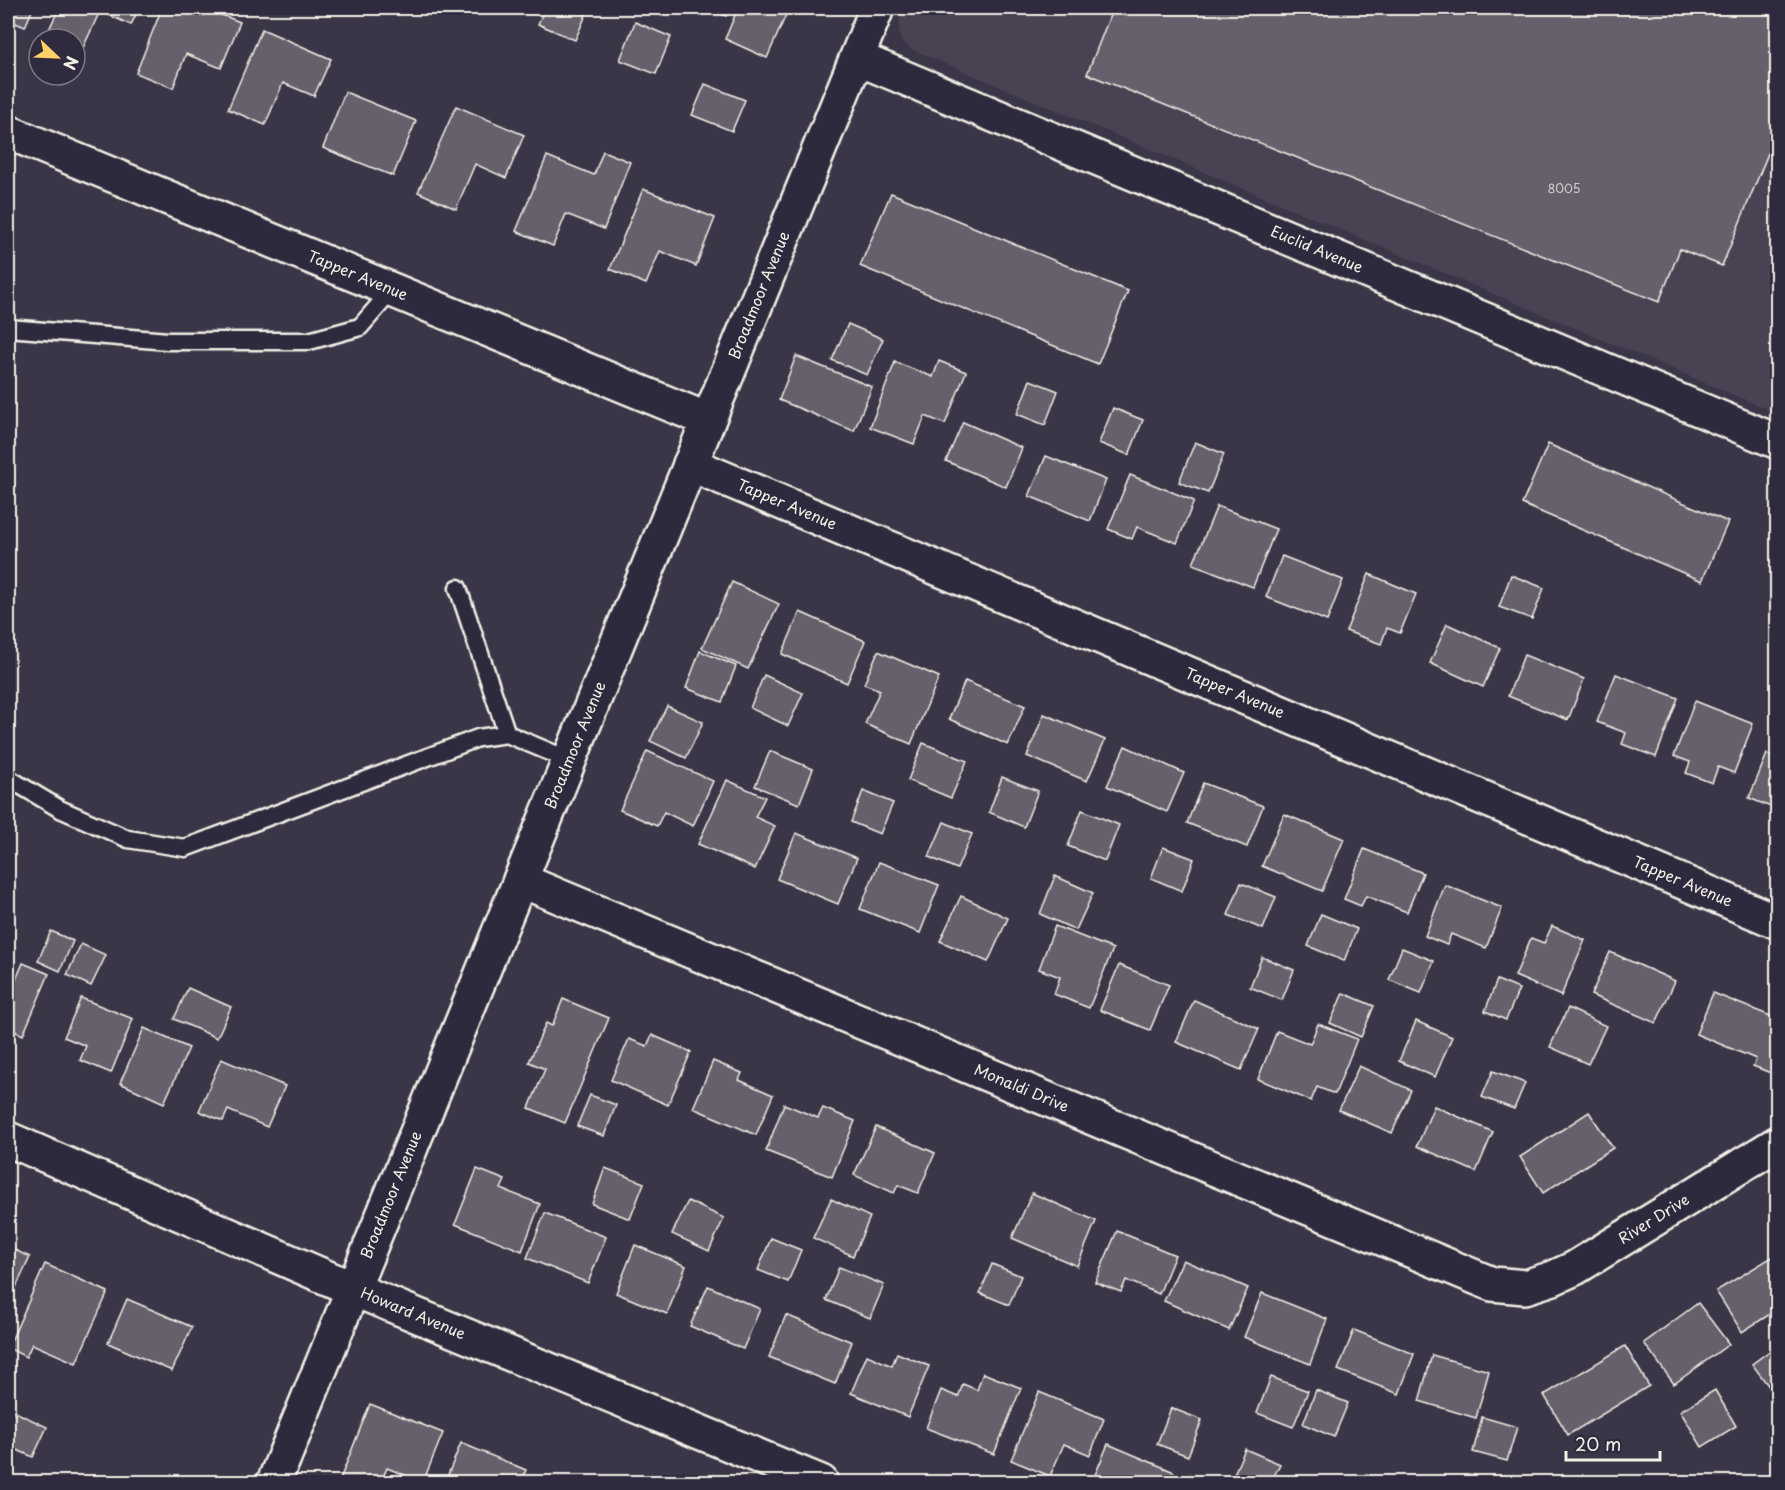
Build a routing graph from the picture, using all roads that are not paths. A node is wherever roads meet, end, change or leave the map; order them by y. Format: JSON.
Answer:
{"nodes":[{"id":1,"x":877,"y":8,"type":"edge"},
{"id":2,"x":856,"y":58,"type":"junction"},
{"id":3,"x":8,"y":132,"type":"edge"},
{"id":4,"x":392,"y":290,"type":"junction"},
{"id":5,"x":8,"y":328,"type":"edge"},
{"id":6,"x":708,"y":420,"type":"junction"},
{"id":7,"x":1778,"y":442,"type":"edge"},
{"id":8,"x":690,"y":464,"type":"junction"},
{"id":9,"x":458,"y":588,"type":"dead end"},
{"id":10,"x":507,"y":734,"type":"junction"},
{"id":11,"x":569,"y":760,"type":"junction"},
{"id":12,"x":8,"y":778,"type":"edge"},
{"id":13,"x":520,"y":880,"type":"junction"},
{"id":14,"x":1778,"y":922,"type":"edge"},
{"id":15,"x":8,"y":1139,"type":"edge"},
{"id":16,"x":1778,"y":1143,"type":"edge"},
{"id":17,"x":1525,"y":1287,"type":"joint"},
{"id":18,"x":353,"y":1289,"type":"junction"},
{"id":19,"x":274,"y":1482,"type":"edge"},
{"id":20,"x":821,"y":1482,"type":"edge"}],
"edges":[{"from":1,"to":2,"type":"street","name":"Broadmoor Avenue"},
{"from":2,"to":6,"type":"street","name":"Broadmoor Avenue"},
{"from":2,"to":7,"type":"street","name":"Euclid Avenue"},
{"from":3,"to":4,"type":"street","name":"Tapper Avenue"},
{"from":4,"to":5,"type":"lane"},
{"from":4,"to":6,"type":"street","name":"Tapper Avenue"},
{"from":6,"to":8,"type":"street","name":"Broadmoor Avenue"},
{"from":8,"to":11,"type":"street","name":"Broadmoor Avenue"},
{"from":8,"to":14,"type":"street","name":"Tapper Avenue"},
{"from":9,"to":10,"type":"lane"},
{"from":10,"to":11,"type":"lane"},
{"from":10,"to":12,"type":"lane"},
{"from":11,"to":13,"type":"street","name":"Broadmoor Avenue"},
{"from":13,"to":17,"type":"street","name":"Monaldi Drive"},
{"from":13,"to":18,"type":"street","name":"Broadmoor Avenue"},
{"from":15,"to":18,"type":"street","name":"Howard Avenue"},
{"from":16,"to":17,"type":"street","name":"River Drive"},
{"from":18,"to":19,"type":"street","name":"Broadmoor Avenue"},
{"from":18,"to":20,"type":"street","name":"Howard Avenue"}]}
